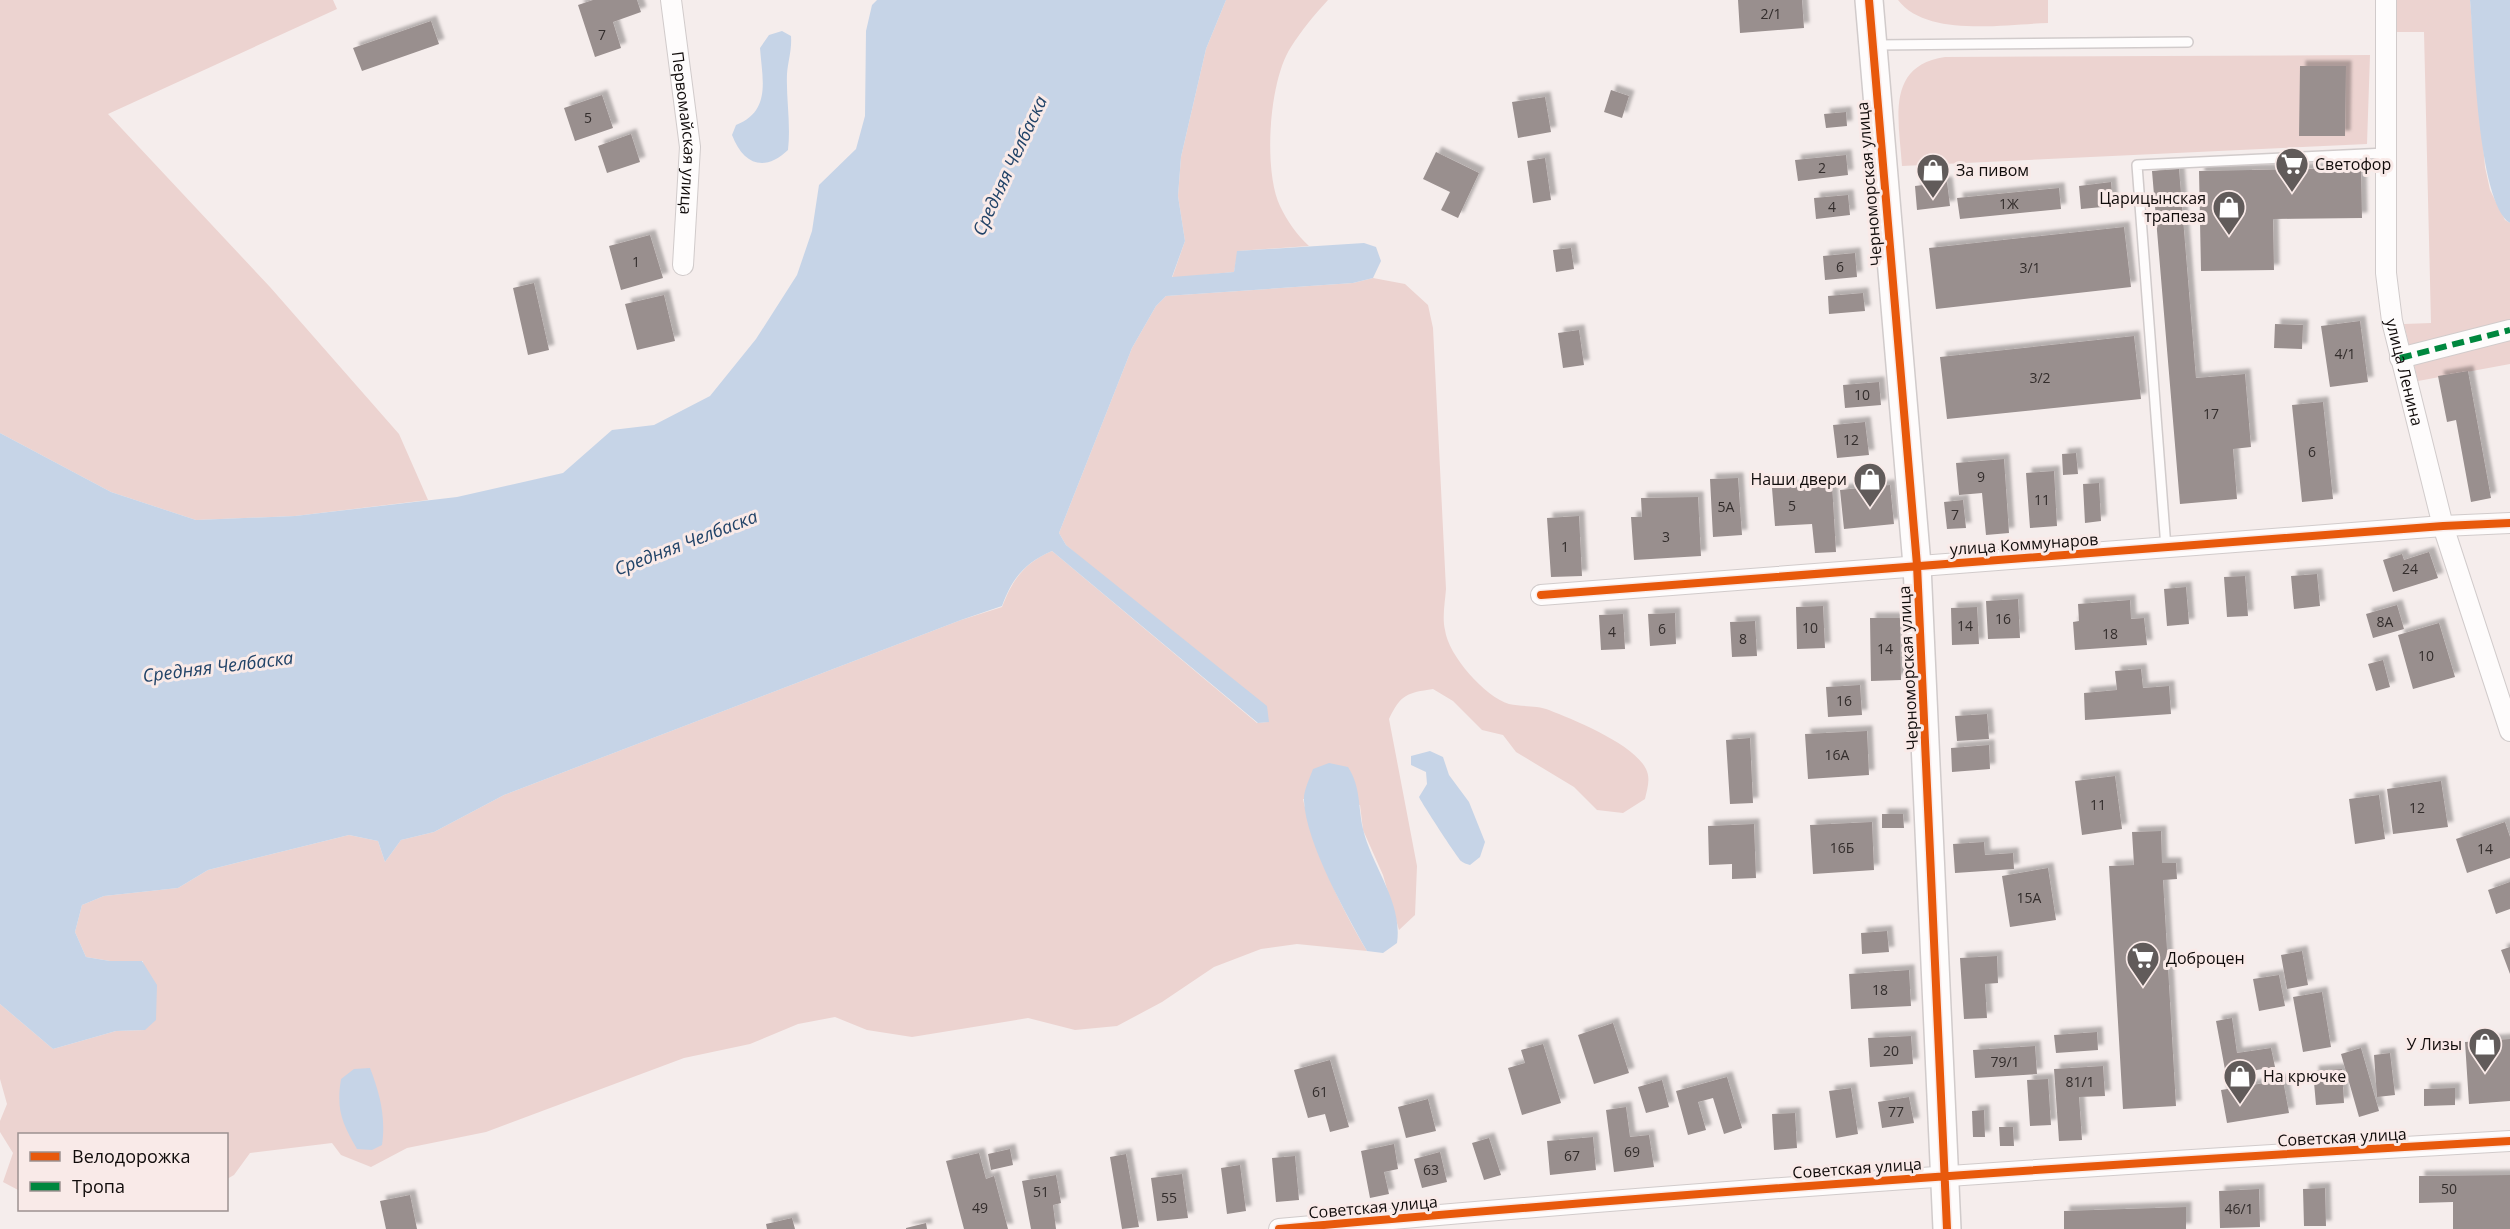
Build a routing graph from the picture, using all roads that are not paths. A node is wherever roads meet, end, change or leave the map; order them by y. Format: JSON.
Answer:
{"nodes":[{"id":1,"x":671,"y":0,"type":"edge"},
{"id":2,"x":1869,"y":0,"type":"edge"},
{"id":3,"x":2386,"y":0,"type":"edge"},
{"id":4,"x":2188,"y":42,"type":"dead end"},
{"id":5,"x":1871,"y":45,"type":"junction"},
{"id":6,"x":2386,"y":153,"type":"junction"},
{"id":7,"x":683,"y":265,"type":"dead end"},
{"id":8,"x":2510,"y":330,"type":"edge"},
{"id":9,"x":2400,"y":358,"type":"junction"},
{"id":10,"x":2510,"y":523,"type":"edge"},
{"id":11,"x":2443,"y":525,"type":"junction"},
{"id":12,"x":2166,"y":548,"type":"junction"},
{"id":13,"x":1917,"y":565,"type":"junction"},
{"id":14,"x":1541,"y":595,"type":"dead end"},
{"id":15,"x":2510,"y":731,"type":"edge"},
{"id":16,"x":2510,"y":1141,"type":"edge"},
{"id":17,"x":1945,"y":1175,"type":"junction"},
{"id":18,"x":1279,"y":1229,"type":"edge"},
{"id":19,"x":1947,"y":1229,"type":"edge"}],
"edges":[{"from":1,"to":7,"type":"street","name":"Первомайская улица"},
{"from":2,"to":5,"type":"street","name":"Черноморская улица"},
{"from":3,"to":6,"type":"street","name":"улица Ленина"},
{"from":4,"to":5,"type":"lane"},
{"from":5,"to":13,"type":"street","name":"Черноморская улица"},
{"from":6,"to":9,"type":"street","name":"улица Ленина"},
{"from":6,"to":12,"type":"lane"},
{"from":8,"to":9,"type":"street"},
{"from":9,"to":11,"type":"street","name":"улица Ленина"},
{"from":10,"to":11,"type":"street","name":"улица Коммунаров"},
{"from":11,"to":12,"type":"street","name":"улица Коммунаров"},
{"from":11,"to":15,"type":"street","name":"улица Ленина"},
{"from":12,"to":13,"type":"street","name":"улица Коммунаров"},
{"from":13,"to":14,"type":"street","name":"улица Коммунаров"},
{"from":13,"to":17,"type":"street","name":"Черноморская улица"},
{"from":16,"to":17,"type":"street","name":"Советская улица"},
{"from":17,"to":18,"type":"street","name":"Советская улица"},
{"from":17,"to":19,"type":"street","name":"Черноморская улица"}]}
